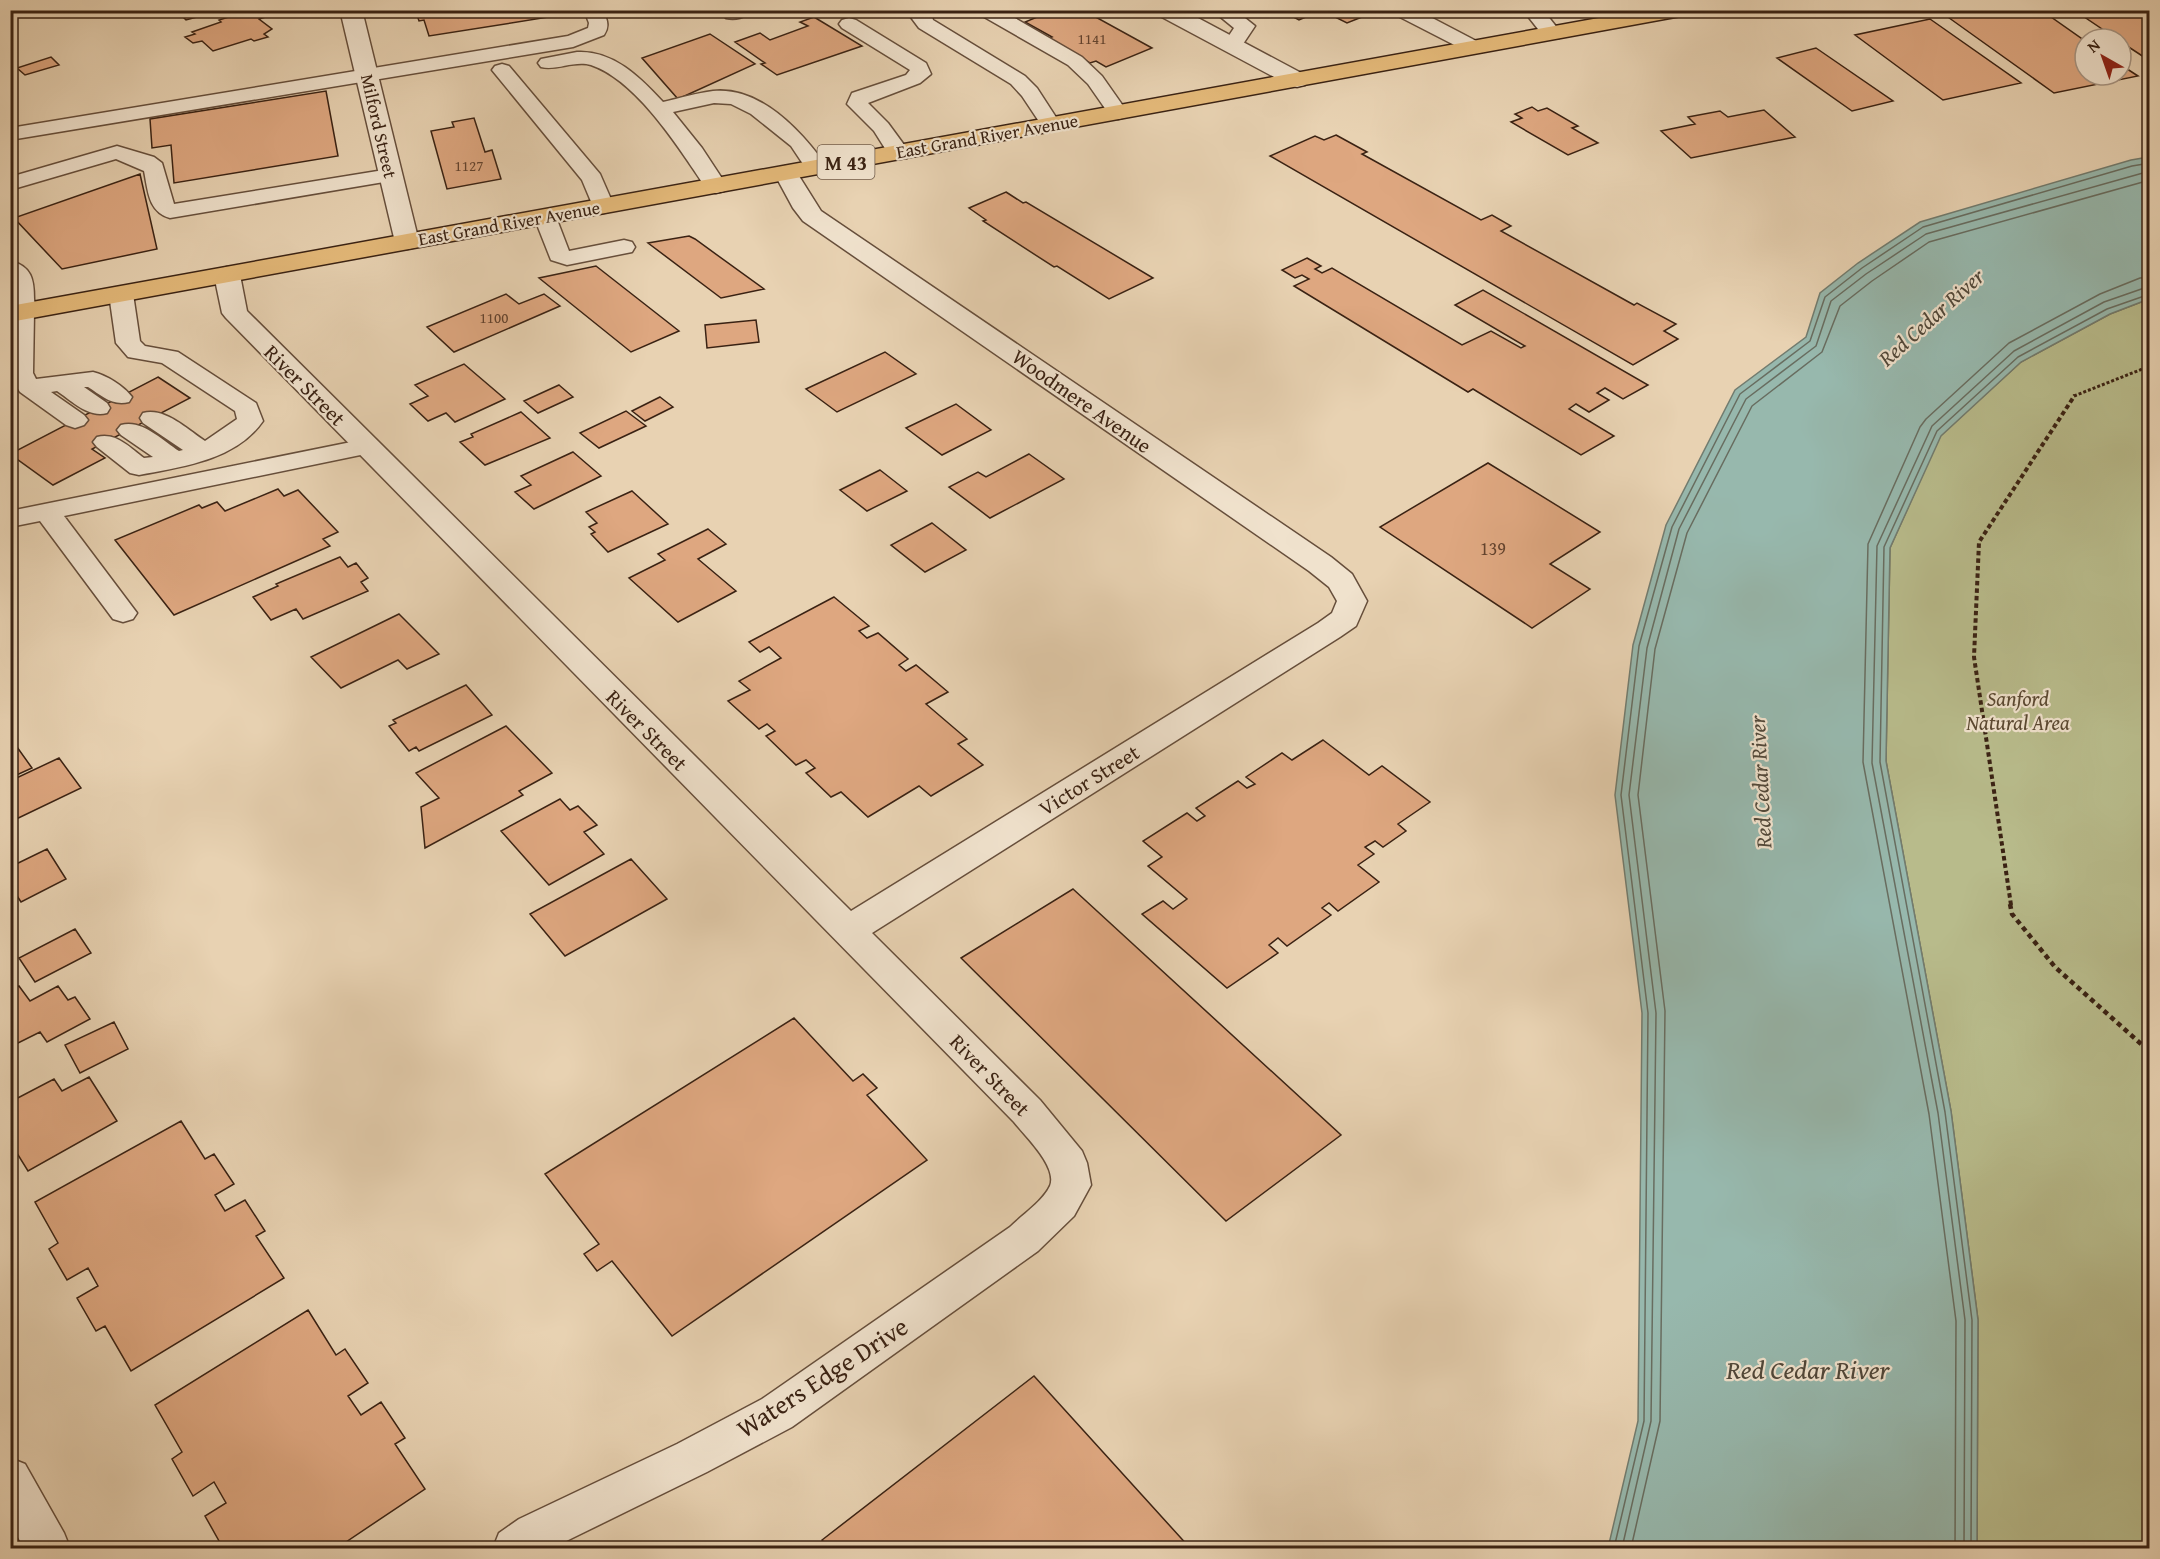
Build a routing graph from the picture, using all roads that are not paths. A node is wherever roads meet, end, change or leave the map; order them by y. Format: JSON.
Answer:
{"nodes":[{"id":1,"x":351,"y":10,"type":"edge"},
{"id":2,"x":593,"y":10,"type":"edge"},
{"id":3,"x":920,"y":10,"type":"edge"},
{"id":4,"x":986,"y":10,"type":"edge"},
{"id":5,"x":1166,"y":10,"type":"edge"},
{"id":6,"x":1221,"y":10,"type":"edge"},
{"id":7,"x":1401,"y":10,"type":"edge"},
{"id":8,"x":1532,"y":10,"type":"edge"},
{"id":9,"x":1667,"y":12,"type":"edge"},
{"id":10,"x":849,"y":24,"type":"dead end"},
{"id":11,"x":1552,"y":34,"type":"junction"},
{"id":12,"x":1232,"y":46,"type":"junction"},
{"id":13,"x":1475,"y":48,"type":"junction"},
{"id":14,"x":502,"y":70,"type":"junction"},
{"id":15,"x":1297,"y":80,"type":"junction"},
{"id":16,"x":369,"y":84,"type":"junction"},
{"id":17,"x":658,"y":109,"type":"junction"},
{"id":18,"x":1118,"y":112,"type":"junction"},
{"id":19,"x":136,"y":114,"type":"junction"},
{"id":20,"x":1051,"y":125,"type":"junction"},
{"id":21,"x":10,"y":134,"type":"edge"},
{"id":22,"x":117,"y":152,"type":"junction"},
{"id":23,"x":898,"y":153,"type":"junction"},
{"id":24,"x":817,"y":168,"type":"junction"},
{"id":25,"x":786,"y":173,"type":"junction"},
{"id":26,"x":390,"y":175,"type":"junction"},
{"id":27,"x":10,"y":184,"type":"edge"},
{"id":28,"x":716,"y":186,"type":"junction"},
{"id":29,"x":603,"y":206,"type":"junction"},
{"id":30,"x":545,"y":217,"type":"junction"},
{"id":31,"x":407,"y":242,"type":"junction"},
{"id":32,"x":624,"y":247,"type":"dead end"},
{"id":33,"x":10,"y":268,"type":"edge"},
{"id":34,"x":227,"y":275,"type":"junction"},
{"id":35,"x":122,"y":294,"type":"junction"},
{"id":36,"x":16,"y":313,"type":"edge"},
{"id":37,"x":115,"y":366,"type":"junction"},
{"id":38,"x":63,"y":384,"type":"junction"},
{"id":39,"x":29,"y":387,"type":"junction"},
{"id":40,"x":75,"y":420,"type":"dead end"},
{"id":41,"x":106,"y":442,"type":"dead end"},
{"id":42,"x":366,"y":447,"type":"junction"},
{"id":43,"x":204,"y":452,"type":"junction"},
{"id":44,"x":175,"y":460,"type":"junction"},
{"id":45,"x":46,"y":511,"type":"junction"},
{"id":46,"x":10,"y":519,"type":"edge"},
{"id":47,"x":123,"y":613,"type":"dead end"},
{"id":48,"x":1329,"y":630,"type":"joint"},
{"id":49,"x":849,"y":930,"type":"junction"},
{"id":50,"x":1071,"y":1185,"type":"joint"},
{"id":51,"x":10,"y":1479,"type":"edge"},
{"id":52,"x":48,"y":1548,"type":"edge"},
{"id":53,"x":514,"y":1548,"type":"edge"}],
"edges":[{"from":1,"to":16,"type":"street","name":"Milford Street"},
{"from":2,"to":16,"type":"lane"},
{"from":3,"to":20,"type":"lane"},
{"from":4,"to":18,"type":"lane"},
{"from":5,"to":12,"type":"street"},
{"from":6,"to":12,"type":"lane"},
{"from":7,"to":13,"type":"lane"},
{"from":8,"to":11,"type":"lane"},
{"from":9,"to":11,"type":"main road","name":"East Grand River Avenue","number":"M 43"},
{"from":10,"to":23,"type":"lane"},
{"from":11,"to":13,"type":"main road","name":"East Grand River Avenue","number":"M 43"},
{"from":12,"to":15,"type":"street"},
{"from":13,"to":15,"type":"main road","name":"East Grand River Avenue","number":"M 43"},
{"from":14,"to":16,"type":"lane"},
{"from":14,"to":17,"type":"lane"},
{"from":14,"to":29,"type":"lane"},
{"from":15,"to":18,"type":"main road","name":"East Grand River Avenue","number":"M 43"},
{"from":16,"to":19,"type":"lane"},
{"from":16,"to":26,"type":"street","name":"Milford Street"},
{"from":17,"to":24,"type":"lane"},
{"from":17,"to":28,"type":"lane"},
{"from":18,"to":20,"type":"main road","name":"East Grand River Avenue","number":"M 43"},
{"from":19,"to":21,"type":"lane"},
{"from":19,"to":22,"type":"lane"},
{"from":20,"to":23,"type":"main road","name":"East Grand River Avenue","number":"M 43"},
{"from":22,"to":26,"type":"lane"},
{"from":22,"to":27,"type":"lane"},
{"from":23,"to":24,"type":"main road","name":"East Grand River Avenue","number":"M 43"},
{"from":24,"to":25,"type":"main road","name":"East Grand River Avenue","number":"M 43"},
{"from":25,"to":28,"type":"main road","name":"East Grand River Avenue","number":"M 43"},
{"from":25,"to":48,"type":"street","name":"Woodmere Avenue"},
{"from":26,"to":31,"type":"street","name":"Milford Street"},
{"from":28,"to":29,"type":"main road","name":"East Grand River Avenue","number":"M 43"},
{"from":29,"to":30,"type":"main road","name":"East Grand River Avenue","number":"M 43"},
{"from":30,"to":31,"type":"main road","name":"East Grand River Avenue","number":"M 43"},
{"from":30,"to":32,"type":"lane"},
{"from":31,"to":34,"type":"main road","name":"East Grand River Avenue","number":"M 43"},
{"from":33,"to":36,"type":"street"},
{"from":34,"to":35,"type":"main road","name":"East Grand River Avenue","number":"M 43"},
{"from":34,"to":42,"type":"street","name":"River Street"},
{"from":35,"to":36,"type":"main road","name":"East Grand River Avenue","number":"M 43"},
{"from":35,"to":37,"type":"lane"},
{"from":36,"to":39,"type":"lane"},
{"from":37,"to":38,"type":"lane"},
{"from":37,"to":38,"type":"lane"},
{"from":37,"to":43,"type":"lane"},
{"from":38,"to":39,"type":"lane"},
{"from":39,"to":40,"type":"lane"},
{"from":41,"to":44,"type":"lane"},
{"from":42,"to":45,"type":"lane"},
{"from":42,"to":49,"type":"street","name":"River Street"},
{"from":43,"to":44,"type":"lane"},
{"from":43,"to":44,"type":"lane"},
{"from":45,"to":46,"type":"lane"},
{"from":45,"to":47,"type":"lane"},
{"from":48,"to":49,"type":"street","name":"Victor Street"},
{"from":49,"to":50,"type":"street","name":"River Street"},
{"from":50,"to":53,"type":"street","name":"Waters Edge Drive"},
{"from":51,"to":52,"type":"street"}]}
